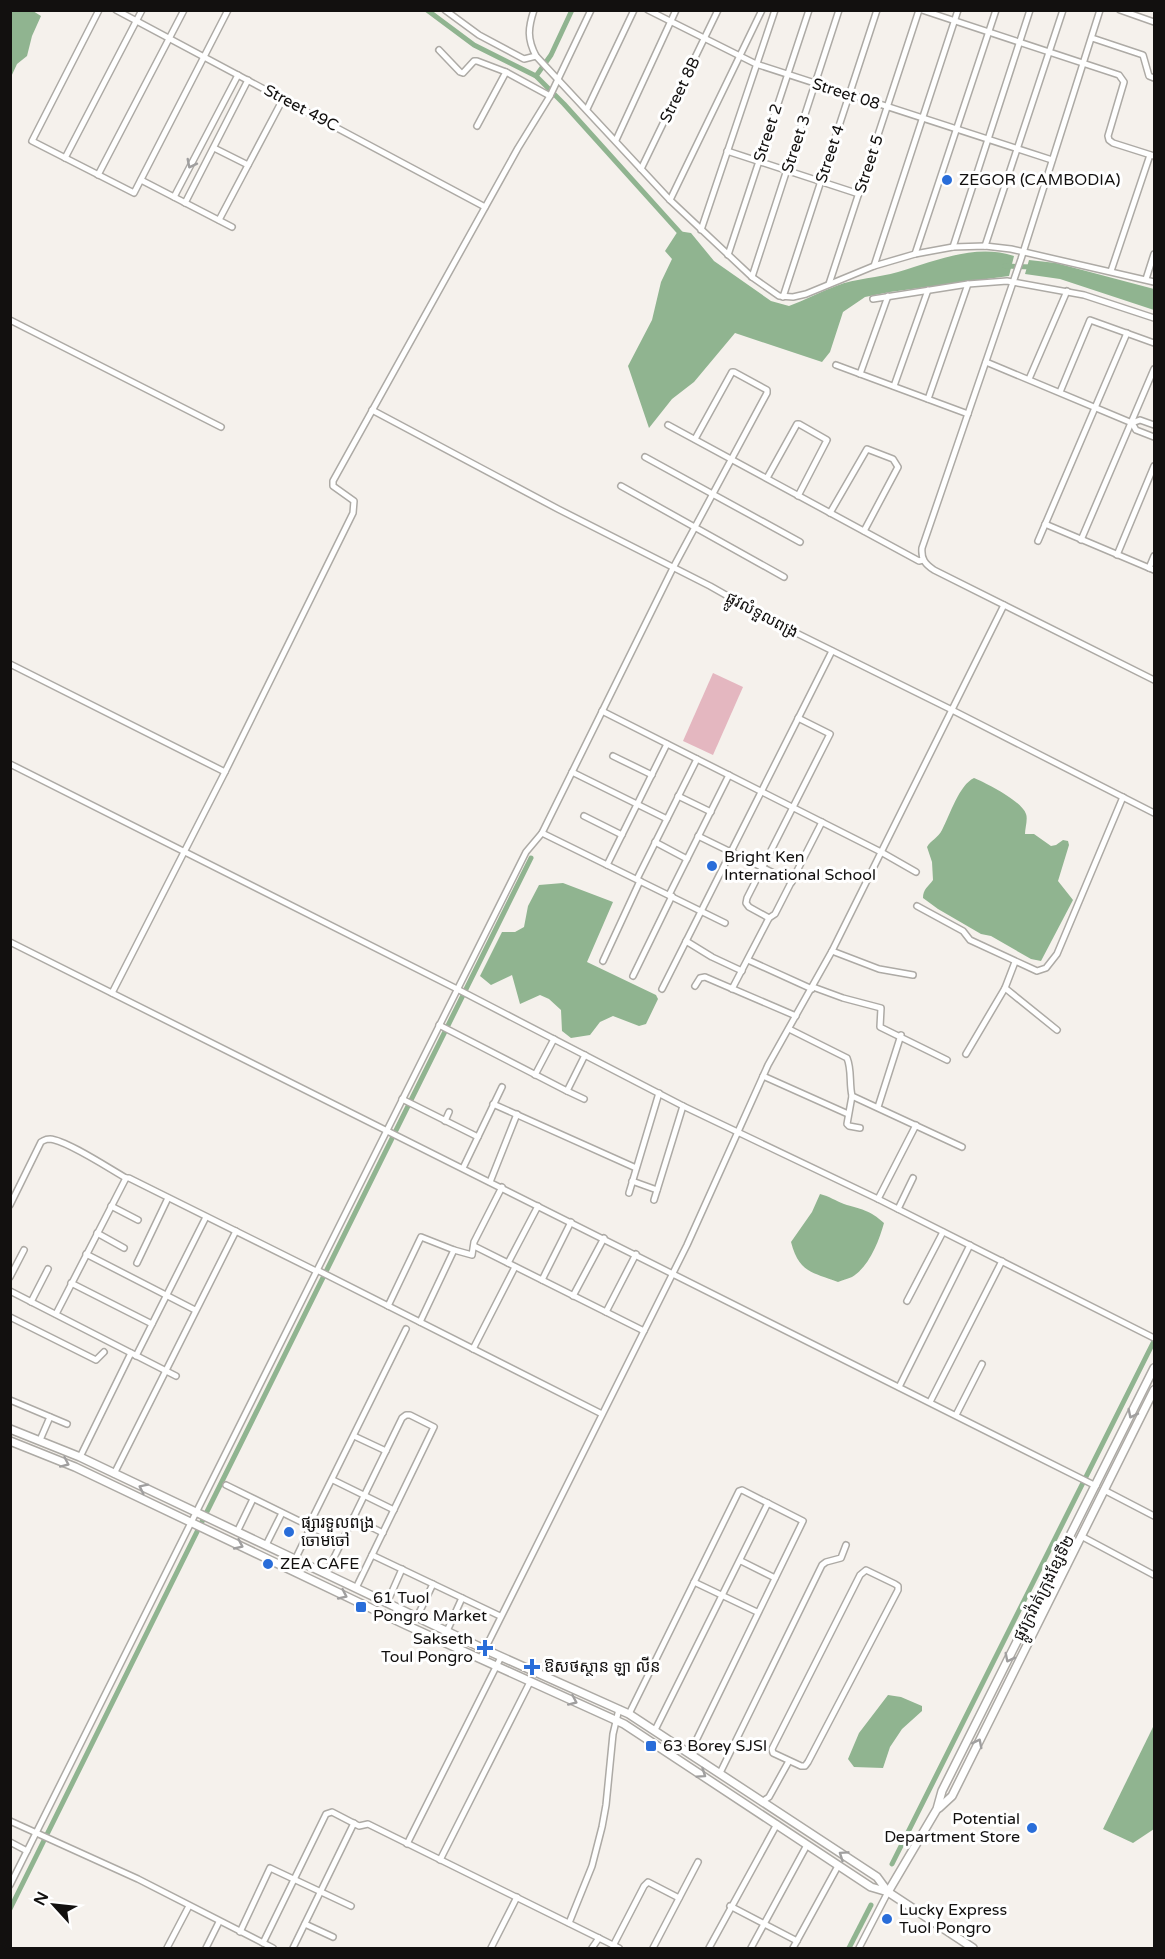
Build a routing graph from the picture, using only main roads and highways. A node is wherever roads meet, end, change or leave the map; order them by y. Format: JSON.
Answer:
{"nodes":[{"id":1,"x":1155,"y":1368,"type":"edge"},
{"id":2,"x":1155,"y":1390,"type":"edge"},
{"id":3,"x":10,"y":1429,"type":"edge"},
{"id":4,"x":10,"y":1441,"type":"edge"},
{"id":5,"x":1095,"y":1486,"type":"junction"},
{"id":6,"x":1104,"y":1490,"type":"junction"},
{"id":7,"x":937,"y":1809,"type":"junction"},
{"id":8,"x":888,"y":1892,"type":"junction"},
{"id":9,"x":973,"y":1948,"type":"edge"}],
"edges":[{"from":1,"to":5,"type":"main road","name":"ផ្លូវក្រវ៉ាត់ក្រុងខ្សែទី២","one_way":true},
{"from":2,"to":6,"type":"main road","name":"ផ្លូវក្រវ៉ាត់ក្រុងខ្សែទី២"},
{"from":8,"to":3,"type":"main road","one_way":true},
{"from":4,"to":8,"type":"main road","one_way":true},
{"from":5,"to":6,"type":"main road"},
{"from":5,"to":7,"type":"main road","name":"ផ្លូវក្រវ៉ាត់ក្រុងខ្សែទី២","one_way":true},
{"from":7,"to":6,"type":"main road","name":"ផ្លូវក្រវ៉ាត់ក្រុងខ្សែទី២","one_way":true},
{"from":7,"to":8,"type":"main road","name":"ផ្លូវក្រវ៉ាត់ក្រុងខ្សែទី២"},
{"from":8,"to":9,"type":"main road"}]}
